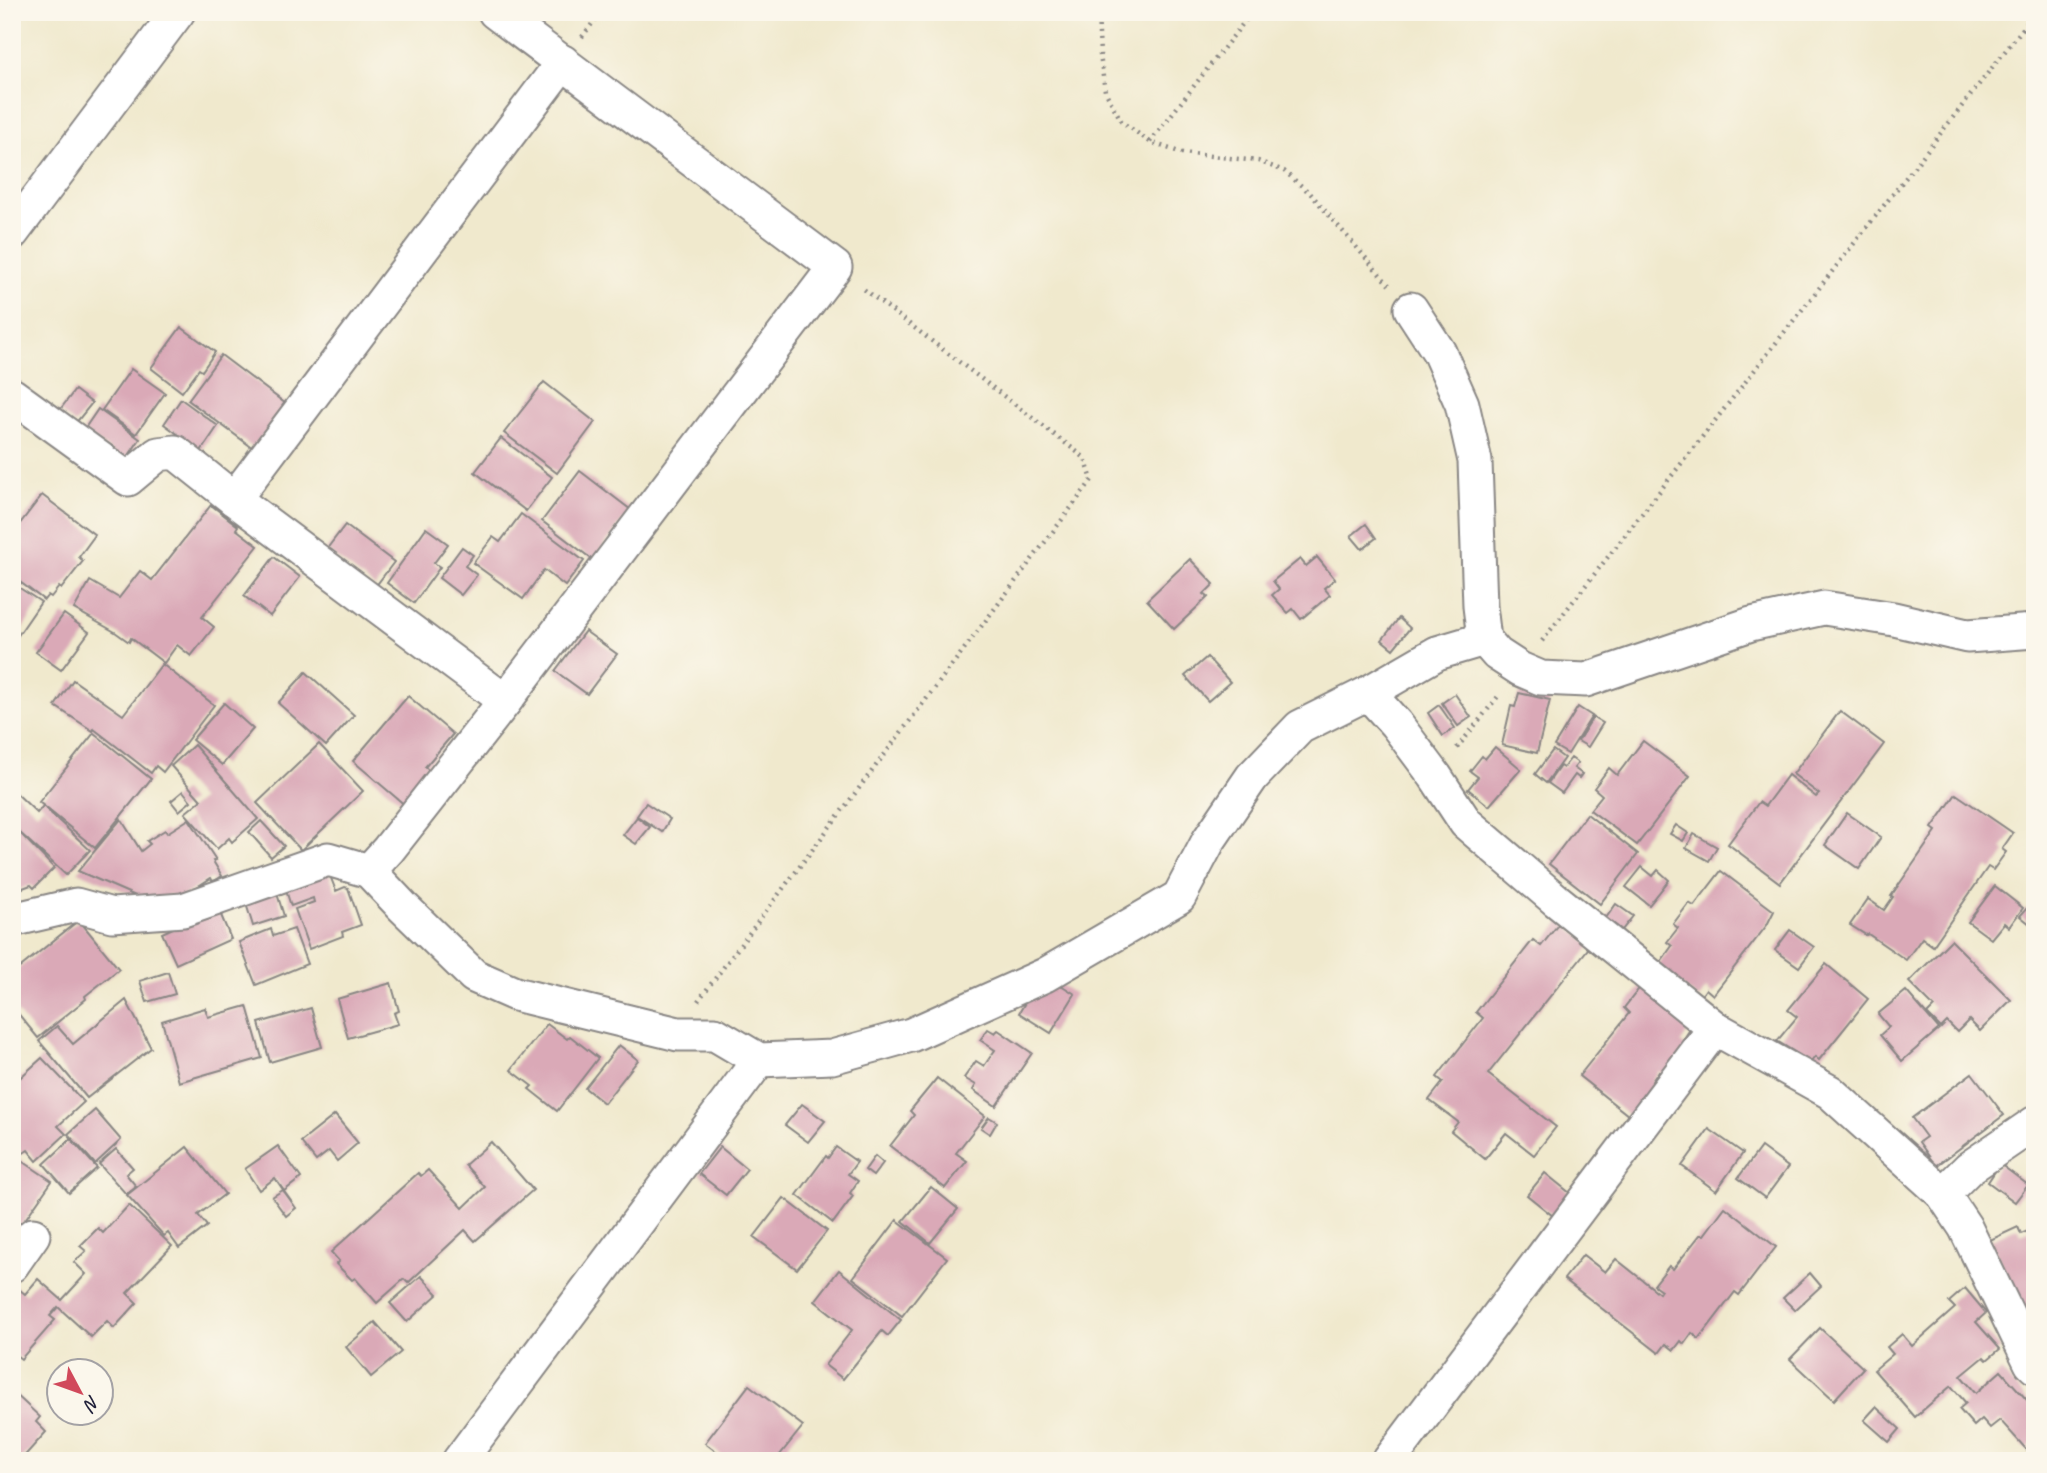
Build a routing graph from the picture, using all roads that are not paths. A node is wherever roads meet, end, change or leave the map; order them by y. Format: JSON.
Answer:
{"nodes":[{"id":1,"x":178,"y":12,"type":"edge"},
{"id":2,"x":495,"y":12,"type":"edge"},
{"id":3,"x":563,"y":62,"type":"junction"},
{"id":4,"x":12,"y":233,"type":"edge"},
{"id":5,"x":1411,"y":309,"type":"road end"},
{"id":6,"x":12,"y":395,"type":"edge"},
{"id":7,"x":234,"y":499,"type":"junction"},
{"id":8,"x":2035,"y":632,"type":"edge"},
{"id":9,"x":1484,"y":639,"type":"junction"},
{"id":10,"x":1368,"y":693,"type":"junction"},
{"id":11,"x":505,"y":701,"type":"junction"},
{"id":12,"x":369,"y":871,"type":"junction"},
{"id":13,"x":12,"y":920,"type":"edge"},
{"id":14,"x":1715,"y":1028,"type":"junction"},
{"id":15,"x":759,"y":1060,"type":"junction"},
{"id":16,"x":2035,"y":1123,"type":"edge"},
{"id":17,"x":1943,"y":1194,"type":"junction"},
{"id":18,"x":33,"y":1235,"type":"dead end"},
{"id":19,"x":12,"y":1265,"type":"edge"},
{"id":20,"x":2035,"y":1367,"type":"edge"},
{"id":21,"x":459,"y":1461,"type":"edge"},
{"id":22,"x":1389,"y":1461,"type":"edge"}],
"edges":[{"from":1,"to":4,"type":"street"},
{"from":2,"to":3,"type":"street"},
{"from":3,"to":7,"type":"street"},
{"from":3,"to":11,"type":"street"},
{"from":5,"to":9,"type":"street"},
{"from":6,"to":7,"type":"street"},
{"from":7,"to":11,"type":"street"},
{"from":8,"to":9,"type":"street"},
{"from":9,"to":10,"type":"street"},
{"from":10,"to":14,"type":"street"},
{"from":10,"to":15,"type":"street"},
{"from":11,"to":12,"type":"street"},
{"from":12,"to":13,"type":"street"},
{"from":12,"to":15,"type":"street"},
{"from":14,"to":17,"type":"street"},
{"from":14,"to":22,"type":"street"},
{"from":15,"to":21,"type":"street"},
{"from":16,"to":17,"type":"street"},
{"from":17,"to":20,"type":"street"},
{"from":18,"to":19,"type":"street"}]}
